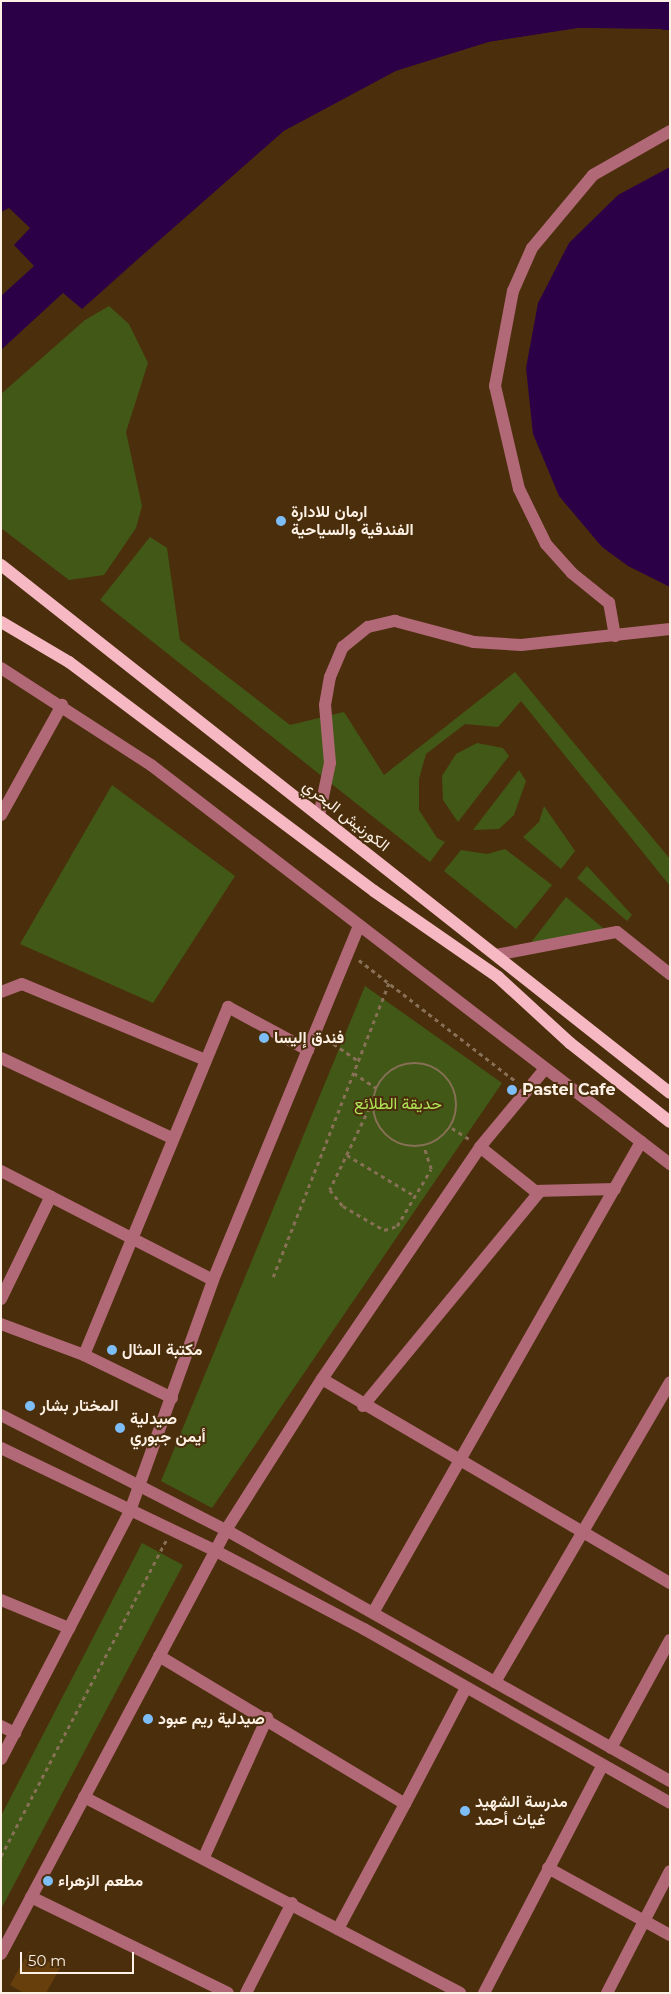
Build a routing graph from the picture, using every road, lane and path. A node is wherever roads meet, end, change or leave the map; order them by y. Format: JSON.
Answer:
{"nodes":[{"id":1,"x":670,"y":131,"type":"edge"},
{"id":2,"x":1,"y":565,"type":"edge"},
{"id":3,"x":1,"y":622,"type":"edge"},
{"id":4,"x":670,"y":629,"type":"edge"},
{"id":5,"x":614,"y":636,"type":"junction"},
{"id":6,"x":1,"y":668,"type":"edge"},
{"id":7,"x":62,"y":705,"type":"junction"},
{"id":8,"x":3,"y":809,"type":"edge"},
{"id":9,"x":319,"y":816,"type":"junction"},
{"id":10,"x":359,"y":926,"type":"junction"},
{"id":11,"x":349,"y":951,"type":"junction"},
{"id":12,"x":496,"y":954,"type":"junction"},
{"id":13,"x":670,"y":974,"type":"edge"},
{"id":14,"x":389,"y":983,"type":"junction"},
{"id":15,"x":1,"y":992,"type":"edge"},
{"id":16,"x":316,"y":1031,"type":"junction"},
{"id":17,"x":308,"y":1050,"type":"junction"},
{"id":18,"x":1,"y":1058,"type":"edge"},
{"id":19,"x":203,"y":1059,"type":"junction"},
{"id":20,"x":359,"y":1061,"type":"junction"},
{"id":21,"x":544,"y":1070,"type":"junction"},
{"id":22,"x":354,"y":1073,"type":"junction"},
{"id":23,"x":376,"y":1088,"type":"junction"},
{"id":24,"x":526,"y":1089,"type":"junction"},
{"id":25,"x":670,"y":1093,"type":"edge"},
{"id":26,"x":373,"y":1102,"type":"junction"},
{"id":27,"x":670,"y":1122,"type":"edge"},
{"id":28,"x":452,"y":1128,"type":"junction"},
{"id":29,"x":172,"y":1138,"type":"junction"},
{"id":30,"x":641,"y":1142,"type":"junction"},
{"id":31,"x":424,"y":1147,"type":"junction"},
{"id":32,"x":480,"y":1147,"type":"junction"},
{"id":33,"x":348,"y":1155,"type":"junction"},
{"id":34,"x":670,"y":1164,"type":"edge"},
{"id":35,"x":1,"y":1171,"type":"edge"},
{"id":36,"x":615,"y":1189,"type":"junction"},
{"id":37,"x":540,"y":1191,"type":"junction"},
{"id":38,"x":51,"y":1196,"type":"junction"},
{"id":39,"x":415,"y":1196,"type":"junction"},
{"id":40,"x":133,"y":1237,"type":"junction"},
{"id":41,"x":273,"y":1277,"type":"dead end"},
{"id":42,"x":213,"y":1280,"type":"junction"},
{"id":43,"x":1,"y":1299,"type":"edge"},
{"id":44,"x":1,"y":1324,"type":"edge"},
{"id":45,"x":84,"y":1355,"type":"junction"},
{"id":46,"x":322,"y":1379,"type":"junction"},
{"id":47,"x":670,"y":1382,"type":"edge"},
{"id":48,"x":172,"y":1398,"type":"junction"},
{"id":49,"x":363,"y":1406,"type":"junction"},
{"id":50,"x":1,"y":1416,"type":"edge"},
{"id":51,"x":1,"y":1448,"type":"edge"},
{"id":52,"x":459,"y":1463,"type":"junction"},
{"id":53,"x":141,"y":1485,"type":"junction"},
{"id":54,"x":130,"y":1511,"type":"junction"},
{"id":55,"x":172,"y":1530,"type":"junction"},
{"id":56,"x":226,"y":1530,"type":"junction"},
{"id":57,"x":581,"y":1533,"type":"junction"},
{"id":58,"x":214,"y":1550,"type":"junction"},
{"id":59,"x":670,"y":1583,"type":"edge"},
{"id":60,"x":1,"y":1600,"type":"edge"},
{"id":61,"x":374,"y":1611,"type":"junction"},
{"id":62,"x":69,"y":1628,"type":"junction"},
{"id":63,"x":670,"y":1640,"type":"edge"},
{"id":64,"x":158,"y":1656,"type":"junction"},
{"id":65,"x":495,"y":1682,"type":"junction"},
{"id":66,"x":466,"y":1688,"type":"junction"},
{"id":67,"x":267,"y":1718,"type":"junction"},
{"id":68,"x":1,"y":1726,"type":"edge"},
{"id":69,"x":15,"y":1733,"type":"junction"},
{"id":70,"x":611,"y":1748,"type":"junction"},
{"id":71,"x":1,"y":1758,"type":"edge"},
{"id":72,"x":602,"y":1766,"type":"junction"},
{"id":73,"x":670,"y":1781,"type":"edge"},
{"id":74,"x":84,"y":1797,"type":"junction"},
{"id":75,"x":670,"y":1803,"type":"edge"},
{"id":76,"x":405,"y":1804,"type":"junction"},
{"id":77,"x":1,"y":1856,"type":"edge"},
{"id":78,"x":204,"y":1857,"type":"junction"},
{"id":79,"x":548,"y":1868,"type":"junction"},
{"id":80,"x":670,"y":1871,"type":"edge"},
{"id":81,"x":32,"y":1896,"type":"junction"},
{"id":82,"x":292,"y":1903,"type":"junction"},
{"id":83,"x":644,"y":1919,"type":"junction"},
{"id":84,"x":338,"y":1929,"type":"junction"},
{"id":85,"x":670,"y":1934,"type":"edge"},
{"id":86,"x":1,"y":1954,"type":"edge"},
{"id":87,"x":228,"y":1993,"type":"edge"},
{"id":88,"x":246,"y":1993,"type":"edge"},
{"id":89,"x":460,"y":1993,"type":"edge"},
{"id":90,"x":484,"y":1993,"type":"edge"},
{"id":91,"x":607,"y":1993,"type":"edge"}],
"edges":[{"from":1,"to":5,"type":"street"},
{"from":2,"to":9,"type":"main road","name":"الكورنيش البحري"},
{"from":3,"to":27,"type":"main road"},
{"from":4,"to":5,"type":"street"},
{"from":5,"to":9,"type":"street"},
{"from":6,"to":7,"type":"street"},
{"from":7,"to":8,"type":"street"},
{"from":7,"to":10,"type":"street"},
{"from":9,"to":12,"type":"main road","name":"الكورنيش البحري"},
{"from":10,"to":11,"type":"street"},
{"from":10,"to":21,"type":"street"},
{"from":11,"to":14,"type":"path"},
{"from":11,"to":16,"type":"street"},
{"from":12,"to":13,"type":"street"},
{"from":12,"to":25,"type":"main road","name":"الكورنيش البحري"},
{"from":14,"to":20,"type":"path"},
{"from":14,"to":24,"type":"path"},
{"from":15,"to":19,"type":"street"},
{"from":16,"to":17,"type":"street"},
{"from":16,"to":20,"type":"path"},
{"from":17,"to":19,"type":"street"},
{"from":17,"to":42,"type":"street"},
{"from":18,"to":29,"type":"street"},
{"from":19,"to":29,"type":"street"},
{"from":20,"to":22,"type":"path"},
{"from":21,"to":24,"type":"street"},
{"from":21,"to":30,"type":"street"},
{"from":22,"to":23,"type":"path"},
{"from":22,"to":41,"type":"path"},
{"from":23,"to":26,"type":"path"},
{"from":23,"to":28,"type":"path"},
{"from":24,"to":32,"type":"street"},
{"from":26,"to":31,"type":"path"},
{"from":26,"to":33,"type":"path"},
{"from":28,"to":31,"type":"path"},
{"from":28,"to":32,"type":"path"},
{"from":29,"to":40,"type":"street"},
{"from":30,"to":34,"type":"street"},
{"from":30,"to":36,"type":"street"},
{"from":31,"to":39,"type":"path"},
{"from":32,"to":37,"type":"street"},
{"from":32,"to":46,"type":"street"},
{"from":33,"to":39,"type":"path"},
{"from":33,"to":39,"type":"path"},
{"from":35,"to":38,"type":"street"},
{"from":36,"to":37,"type":"street"},
{"from":36,"to":52,"type":"street"},
{"from":37,"to":49,"type":"street"},
{"from":38,"to":40,"type":"street"},
{"from":38,"to":43,"type":"street"},
{"from":40,"to":42,"type":"street"},
{"from":40,"to":45,"type":"street"},
{"from":42,"to":48,"type":"street"},
{"from":44,"to":45,"type":"street"},
{"from":45,"to":48,"type":"street"},
{"from":46,"to":49,"type":"street"},
{"from":46,"to":56,"type":"street"},
{"from":47,"to":57,"type":"street"},
{"from":48,"to":53,"type":"street"},
{"from":49,"to":52,"type":"street"},
{"from":50,"to":53,"type":"street"},
{"from":51,"to":54,"type":"street"},
{"from":52,"to":57,"type":"street"},
{"from":52,"to":61,"type":"street"},
{"from":53,"to":54,"type":"street"},
{"from":53,"to":56,"type":"street"},
{"from":54,"to":55,"type":"street"},
{"from":54,"to":62,"type":"street"},
{"from":55,"to":58,"type":"street"},
{"from":55,"to":77,"type":"path"},
{"from":56,"to":58,"type":"street"},
{"from":56,"to":61,"type":"street"},
{"from":57,"to":59,"type":"street"},
{"from":57,"to":65,"type":"street"},
{"from":58,"to":64,"type":"street"},
{"from":58,"to":66,"type":"street"},
{"from":60,"to":62,"type":"street"},
{"from":61,"to":65,"type":"street"},
{"from":62,"to":69,"type":"street"},
{"from":63,"to":70,"type":"street"},
{"from":64,"to":67,"type":"street"},
{"from":64,"to":74,"type":"street"},
{"from":65,"to":70,"type":"street"},
{"from":66,"to":72,"type":"street"},
{"from":66,"to":76,"type":"street"},
{"from":67,"to":76,"type":"street"},
{"from":67,"to":78,"type":"street"},
{"from":68,"to":69,"type":"street"},
{"from":69,"to":71,"type":"street"},
{"from":70,"to":73,"type":"street"},
{"from":72,"to":75,"type":"street"},
{"from":72,"to":79,"type":"street"},
{"from":74,"to":78,"type":"street"},
{"from":74,"to":81,"type":"street"},
{"from":76,"to":84,"type":"street"},
{"from":78,"to":82,"type":"street"},
{"from":79,"to":83,"type":"street"},
{"from":79,"to":90,"type":"street"},
{"from":80,"to":83,"type":"street"},
{"from":81,"to":86,"type":"street"},
{"from":81,"to":87,"type":"street"},
{"from":82,"to":84,"type":"street"},
{"from":82,"to":88,"type":"street"},
{"from":83,"to":85,"type":"street"},
{"from":83,"to":91,"type":"street"},
{"from":84,"to":89,"type":"street"}]}
